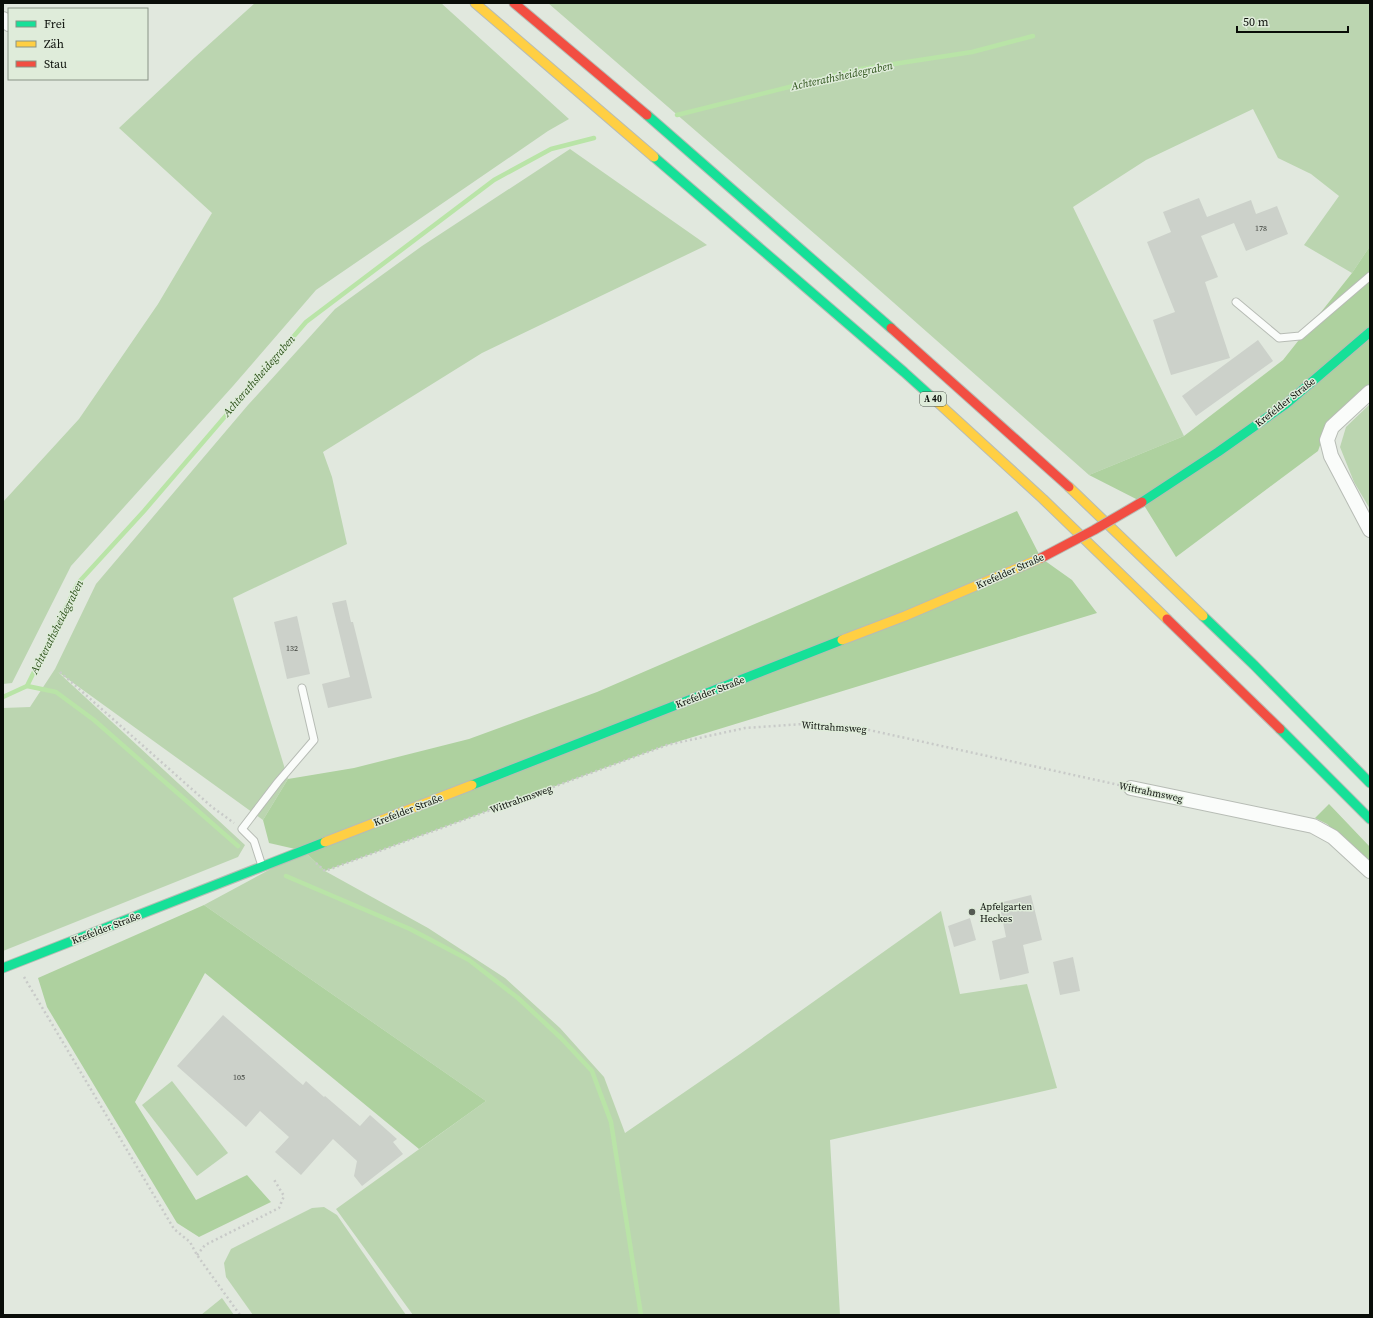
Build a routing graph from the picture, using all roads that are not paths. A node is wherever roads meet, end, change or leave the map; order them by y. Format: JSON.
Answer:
{"nodes":[{"id":1,"x":475,"y":3,"type":"edge"},
{"id":2,"x":514,"y":3,"type":"edge"},
{"id":3,"x":1370,"y":276,"type":"edge"},
{"id":4,"x":1236,"y":302,"type":"dead end"},
{"id":5,"x":1370,"y":332,"type":"edge"},
{"id":6,"x":1370,"y":392,"type":"edge"},
{"id":7,"x":1370,"y":530,"type":"edge"},
{"id":8,"x":302,"y":688,"type":"dead end"},
{"id":9,"x":1370,"y":783,"type":"edge"},
{"id":10,"x":1131,"y":788,"type":"road end"},
{"id":11,"x":1370,"y":819,"type":"edge"},
{"id":12,"x":262,"y":867,"type":"junction"},
{"id":13,"x":1370,"y":871,"type":"edge"},
{"id":14,"x":3,"y":968,"type":"edge"}],
"edges":[{"from":1,"to":11,"type":"main road","number":"A 40"},
{"from":2,"to":9,"type":"main road","number":"A 40"},
{"from":3,"to":4,"type":"lane"},
{"from":5,"to":12,"type":"main road","name":"Krefelder Straße","bridge":true},
{"from":6,"to":7,"type":"street"},
{"from":8,"to":12,"type":"lane"},
{"from":10,"to":13,"type":"street","name":"Wittrahmsweg"},
{"from":12,"to":14,"type":"main road","name":"Krefelder Straße"}]}
